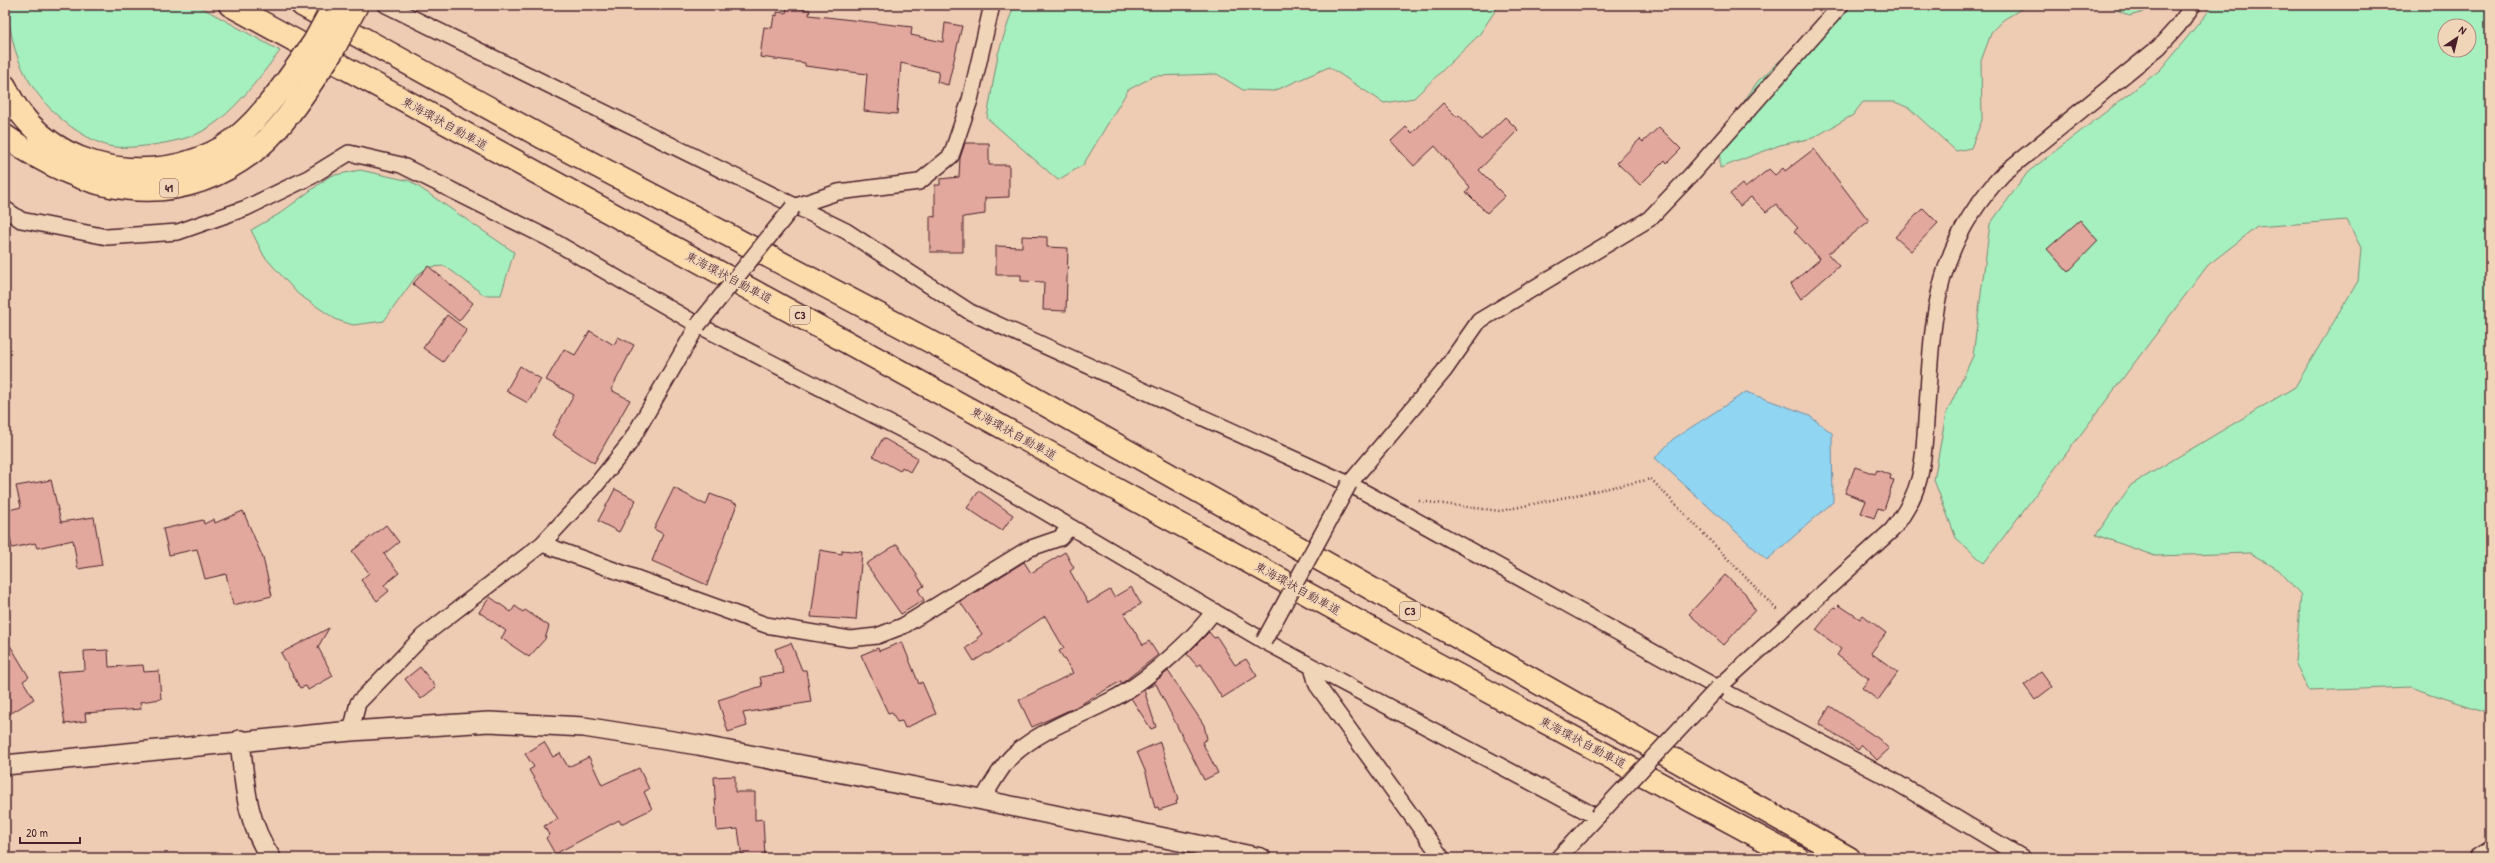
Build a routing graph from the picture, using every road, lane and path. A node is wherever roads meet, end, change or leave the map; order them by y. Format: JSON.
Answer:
{"nodes":[{"id":1,"x":230,"y":5,"type":"edge"},
{"id":2,"x":302,"y":5,"type":"edge"},
{"id":3,"x":334,"y":5,"type":"edge"},
{"id":4,"x":357,"y":5,"type":"edge"},
{"id":5,"x":386,"y":5,"type":"edge"},
{"id":6,"x":992,"y":5,"type":"edge"},
{"id":7,"x":1840,"y":5,"type":"edge"},
{"id":8,"x":2193,"y":5,"type":"edge"},
{"id":9,"x":5,"y":86,"type":"edge"},
{"id":10,"x":5,"y":136,"type":"edge"},
{"id":11,"x":793,"y":206,"type":"junction"},
{"id":12,"x":5,"y":208,"type":"edge"},
{"id":13,"x":698,"y":325,"type":"junction"},
{"id":14,"x":1350,"y":484,"type":"junction"},
{"id":15,"x":1390,"y":506,"type":"junction"},
{"id":16,"x":1069,"y":528,"type":"junction"},
{"id":17,"x":542,"y":544,"type":"junction"},
{"id":18,"x":1214,"y":611,"type":"junction"},
{"id":19,"x":1790,"y":623,"type":"junction"},
{"id":20,"x":1264,"y":642,"type":"junction"},
{"id":21,"x":1312,"y":667,"type":"junction"},
{"id":22,"x":1718,"y":688,"type":"junction"},
{"id":23,"x":351,"y":731,"type":"junction"},
{"id":24,"x":240,"y":740,"type":"junction"},
{"id":25,"x":5,"y":765,"type":"edge"},
{"id":26,"x":982,"y":800,"type":"junction"},
{"id":27,"x":1597,"y":816,"type":"junction"},
{"id":28,"x":2490,"y":851,"type":"edge"},
{"id":29,"x":1227,"y":855,"type":"edge"},
{"id":30,"x":271,"y":858,"type":"edge"},
{"id":31,"x":1261,"y":858,"type":"edge"},
{"id":32,"x":1442,"y":858,"type":"edge"},
{"id":33,"x":1558,"y":858,"type":"edge"},
{"id":34,"x":1798,"y":858,"type":"edge"},
{"id":35,"x":1848,"y":858,"type":"edge"},
{"id":36,"x":2022,"y":858,"type":"edge"},
{"id":37,"x":2479,"y":858,"type":"edge"}],
"edges":[{"from":1,"to":34,"type":"highway","name":"東海環状自動車道","number":"C3"},
{"from":2,"to":35,"type":"highway","number":"C3"},
{"from":3,"to":9,"type":"highway","number":"41","bridge":true},
{"from":4,"to":10,"type":"highway","number":"41","bridge":true},
{"from":5,"to":11,"type":"street"},
{"from":6,"to":11,"type":"street"},
{"from":7,"to":14,"type":"street"},
{"from":8,"to":19,"type":"street"},
{"from":11,"to":13,"type":"street","bridge":true},
{"from":11,"to":14,"type":"street"},
{"from":12,"to":13,"type":"street"},
{"from":13,"to":16,"type":"street"},
{"from":13,"to":17,"type":"street"},
{"from":14,"to":15,"type":"street"},
{"from":14,"to":20,"type":"street","bridge":true},
{"from":15,"to":19,"type":"path"},
{"from":15,"to":22,"type":"street"},
{"from":16,"to":17,"type":"street"},
{"from":16,"to":18,"type":"street"},
{"from":17,"to":23,"type":"street"},
{"from":18,"to":20,"type":"street"},
{"from":18,"to":26,"type":"street"},
{"from":19,"to":22,"type":"street"},
{"from":20,"to":21,"type":"street"},
{"from":21,"to":27,"type":"street"},
{"from":21,"to":32,"type":"street"},
{"from":22,"to":27,"type":"street","bridge":true},
{"from":22,"to":36,"type":"street"},
{"from":23,"to":24,"type":"street"},
{"from":23,"to":26,"type":"street"},
{"from":24,"to":25,"type":"street"},
{"from":24,"to":30,"type":"street"},
{"from":26,"to":29,"type":"street"},
{"from":27,"to":33,"type":"street"},
{"from":28,"to":37,"type":"street"},
{"from":29,"to":31,"type":"street"}]}
